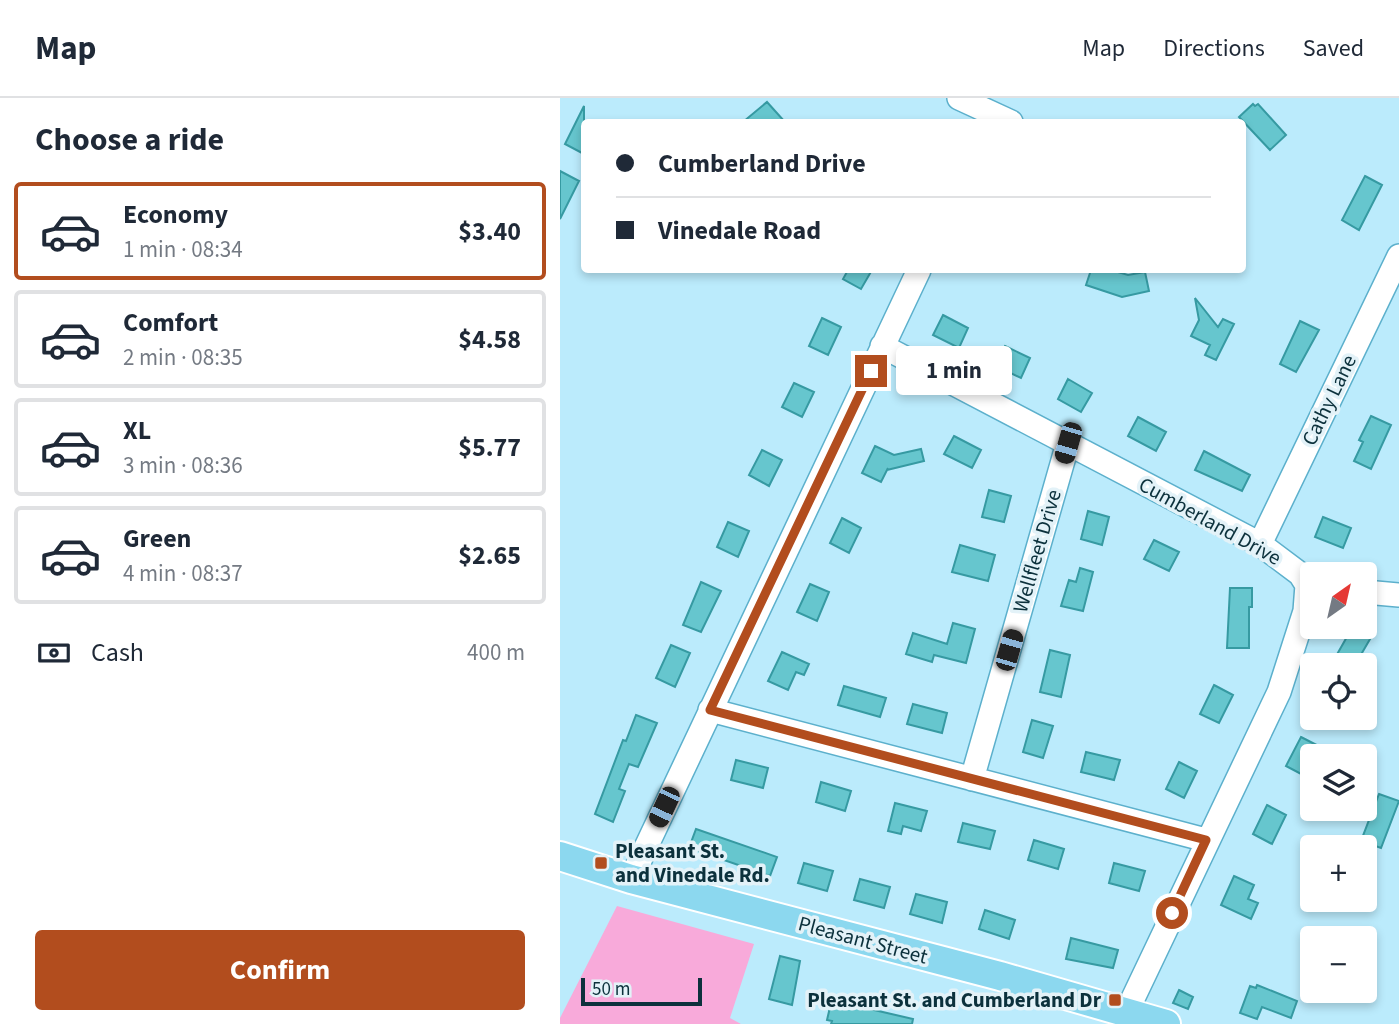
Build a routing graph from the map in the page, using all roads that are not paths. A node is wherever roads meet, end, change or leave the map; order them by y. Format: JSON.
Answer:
{"nodes":[{"id":1,"x":959,"y":98,"type":"edge"},
{"id":2,"x":995,"y":119,"type":"edge"},
{"id":3,"x":1399,"y":256,"type":"edge"},
{"id":4,"x":918,"y":273,"type":"edge"},
{"id":5,"x":882,"y":346,"type":"junction"},
{"id":6,"x":1068,"y":443,"type":"junction"},
{"id":7,"x":1260,"y":544,"type":"junction"},
{"id":8,"x":1300,"y":576,"type":"edge"},
{"id":9,"x":1377,"y":593,"type":"edge"},
{"id":10,"x":1399,"y":595,"type":"edge"},
{"id":11,"x":1300,"y":628,"type":"edge"},
{"id":12,"x":710,"y":710,"type":"junction"},
{"id":13,"x":972,"y":779,"type":"junction"},
{"id":14,"x":1206,"y":840,"type":"junction"},
{"id":15,"x":560,"y":856,"type":"edge"},
{"id":16,"x":631,"y":879,"type":"junction"},
{"id":17,"x":1127,"y":1011,"type":"junction"},
{"id":18,"x":1166,"y":1024,"type":"edge"}],
"edges":[{"from":1,"to":2,"type":"street"},
{"from":3,"to":7,"type":"street","name":"Cathy Lane"},
{"from":4,"to":5,"type":"street"},
{"from":5,"to":6,"type":"street","name":"Cumberland Drive"},
{"from":5,"to":12,"type":"street"},
{"from":6,"to":7,"type":"street","name":"Cumberland Drive"},
{"from":6,"to":13,"type":"street","name":"Wellfleet Drive"},
{"from":7,"to":8,"type":"street","name":"Cumberland Drive"},
{"from":9,"to":10,"type":"street"},
{"from":11,"to":14,"type":"street","name":"Cumberland Drive"},
{"from":12,"to":13,"type":"street"},
{"from":12,"to":16,"type":"street"},
{"from":13,"to":14,"type":"street"},
{"from":14,"to":17,"type":"street","name":"Cumberland Drive"},
{"from":15,"to":16,"type":"main road","name":"Pleasant Street"},
{"from":16,"to":17,"type":"main road","name":"Pleasant Street"},
{"from":17,"to":18,"type":"main road","name":"Pleasant Street"}]}
